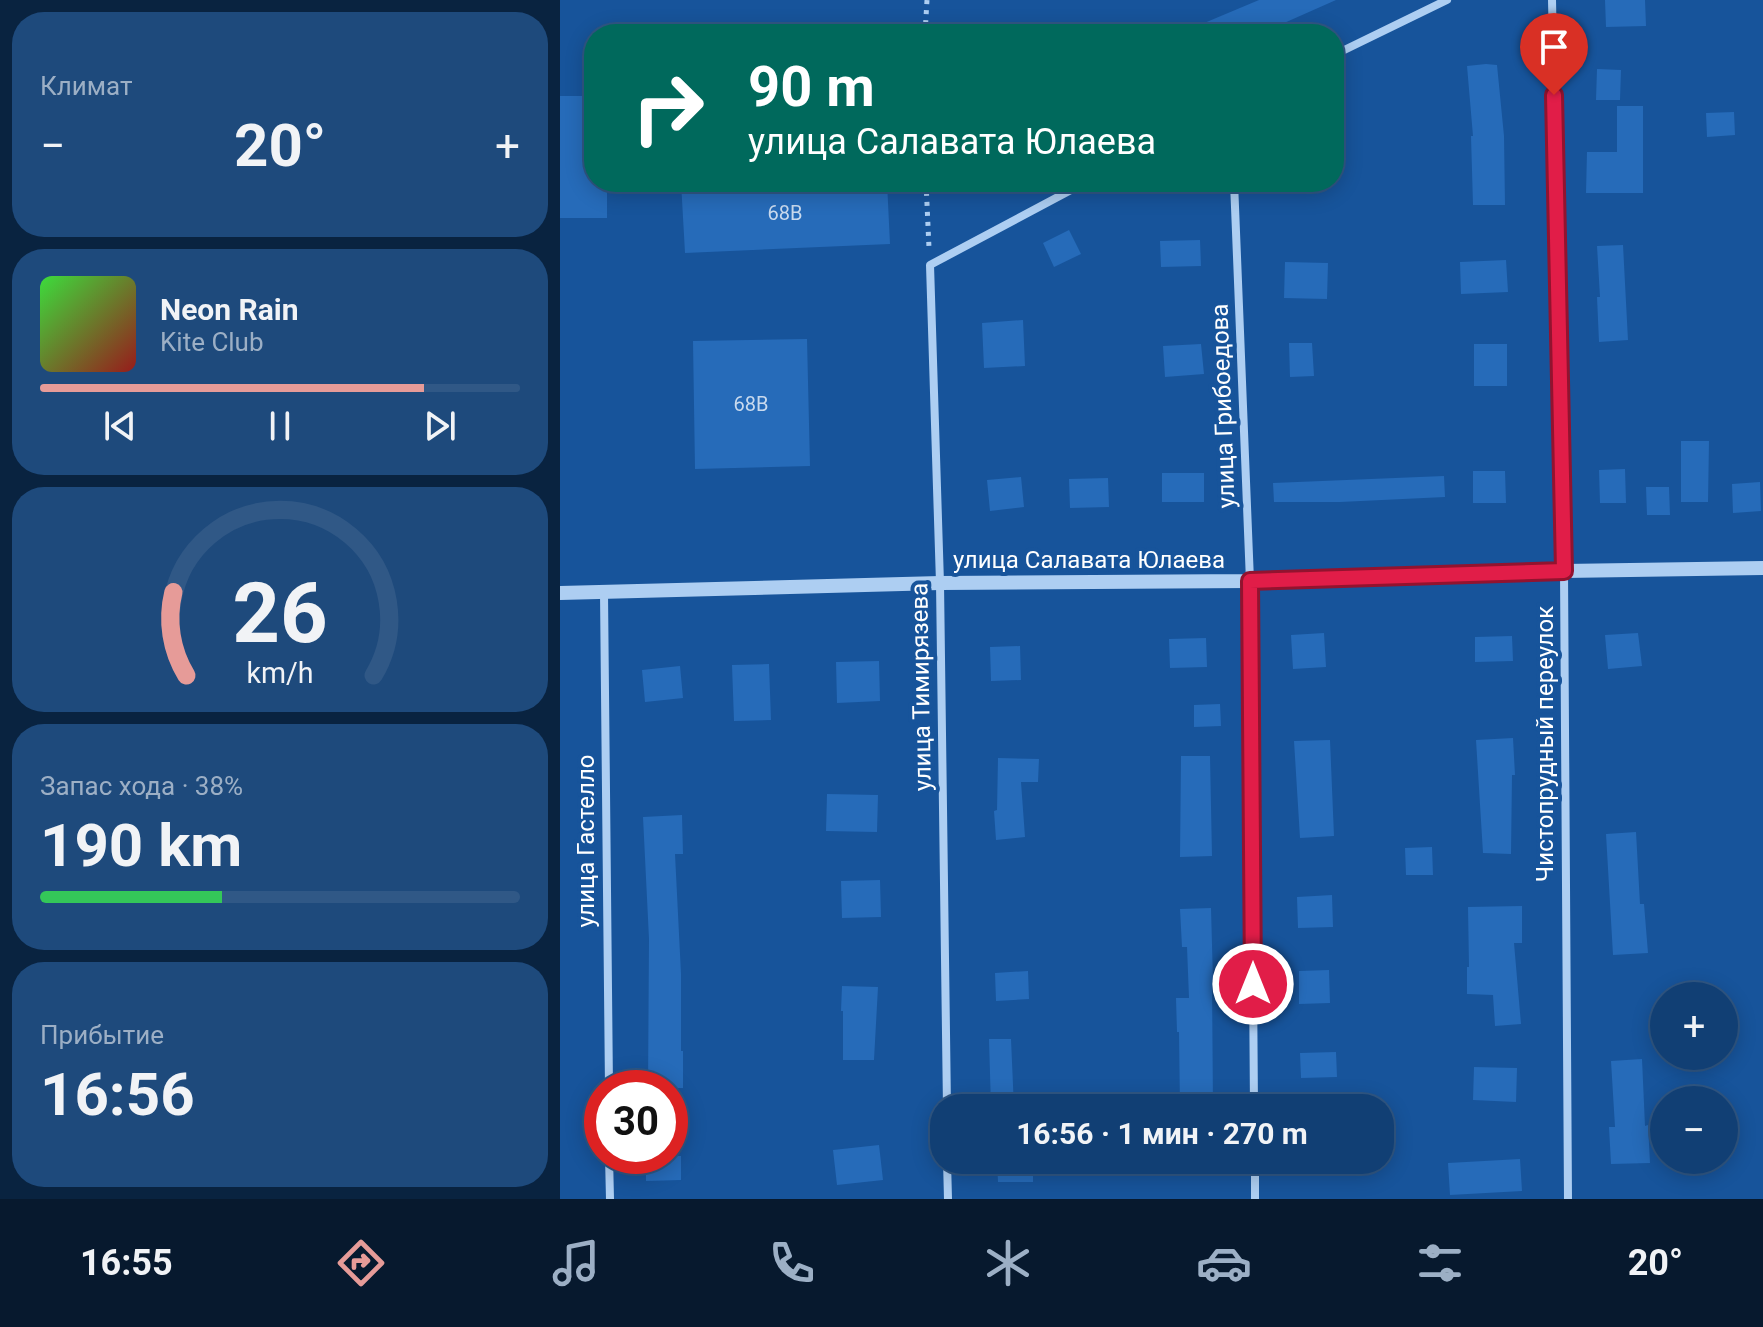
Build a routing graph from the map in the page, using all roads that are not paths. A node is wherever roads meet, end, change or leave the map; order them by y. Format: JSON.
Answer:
{"nodes":[{"id":1,"x":1447,"y":0,"type":"edge"},
{"id":2,"x":1552,"y":0,"type":"edge"},
{"id":3,"x":1344,"y":50,"type":"edge"},
{"id":4,"x":1067,"y":192,"type":"edge"},
{"id":5,"x":1234,"y":192,"type":"edge"},
{"id":6,"x":1763,"y":568,"type":"edge"},
{"id":7,"x":1564,"y":571,"type":"junction"},
{"id":8,"x":1250,"y":581,"type":"junction"},
{"id":9,"x":940,"y":583,"type":"junction"},
{"id":10,"x":560,"y":593,"type":"edge"},
{"id":11,"x":604,"y":593,"type":"junction"},
{"id":12,"x":609,"y":1070,"type":"edge"},
{"id":13,"x":947,"y":1094,"type":"edge"},
{"id":14,"x":1254,"y":1094,"type":"edge"},
{"id":15,"x":609,"y":1174,"type":"edge"},
{"id":16,"x":947,"y":1174,"type":"edge"},
{"id":17,"x":1255,"y":1174,"type":"edge"},
{"id":18,"x":610,"y":1199,"type":"edge"},
{"id":19,"x":948,"y":1199,"type":"edge"},
{"id":20,"x":1255,"y":1199,"type":"edge"},
{"id":21,"x":1568,"y":1199,"type":"edge"}],
"edges":[{"from":1,"to":3,"type":"street"},
{"from":2,"to":7,"type":"street","name":"Чистопрудный переулок"},
{"from":4,"to":9,"type":"street","name":"улица Тимирязева"},
{"from":5,"to":8,"type":"street","name":"улица Грибоедова"},
{"from":6,"to":7,"type":"street","name":"улица Салавата Юлаева"},
{"from":7,"to":8,"type":"street","name":"улица Салавата Юлаева"},
{"from":7,"to":21,"type":"street","name":"Чистопрудный переулок"},
{"from":8,"to":9,"type":"street","name":"улица Салавата Юлаева"},
{"from":8,"to":14,"type":"street","name":"улица Грибоедова"},
{"from":9,"to":11,"type":"street","name":"улица Салавата Юлаева"},
{"from":9,"to":13,"type":"street","name":"улица Тимирязева"},
{"from":10,"to":11,"type":"street","name":"улица Салавата Юлаева"},
{"from":11,"to":12,"type":"street","name":"улица Гастелло"},
{"from":15,"to":18,"type":"street"},
{"from":16,"to":19,"type":"street"},
{"from":17,"to":20,"type":"street"}]}
